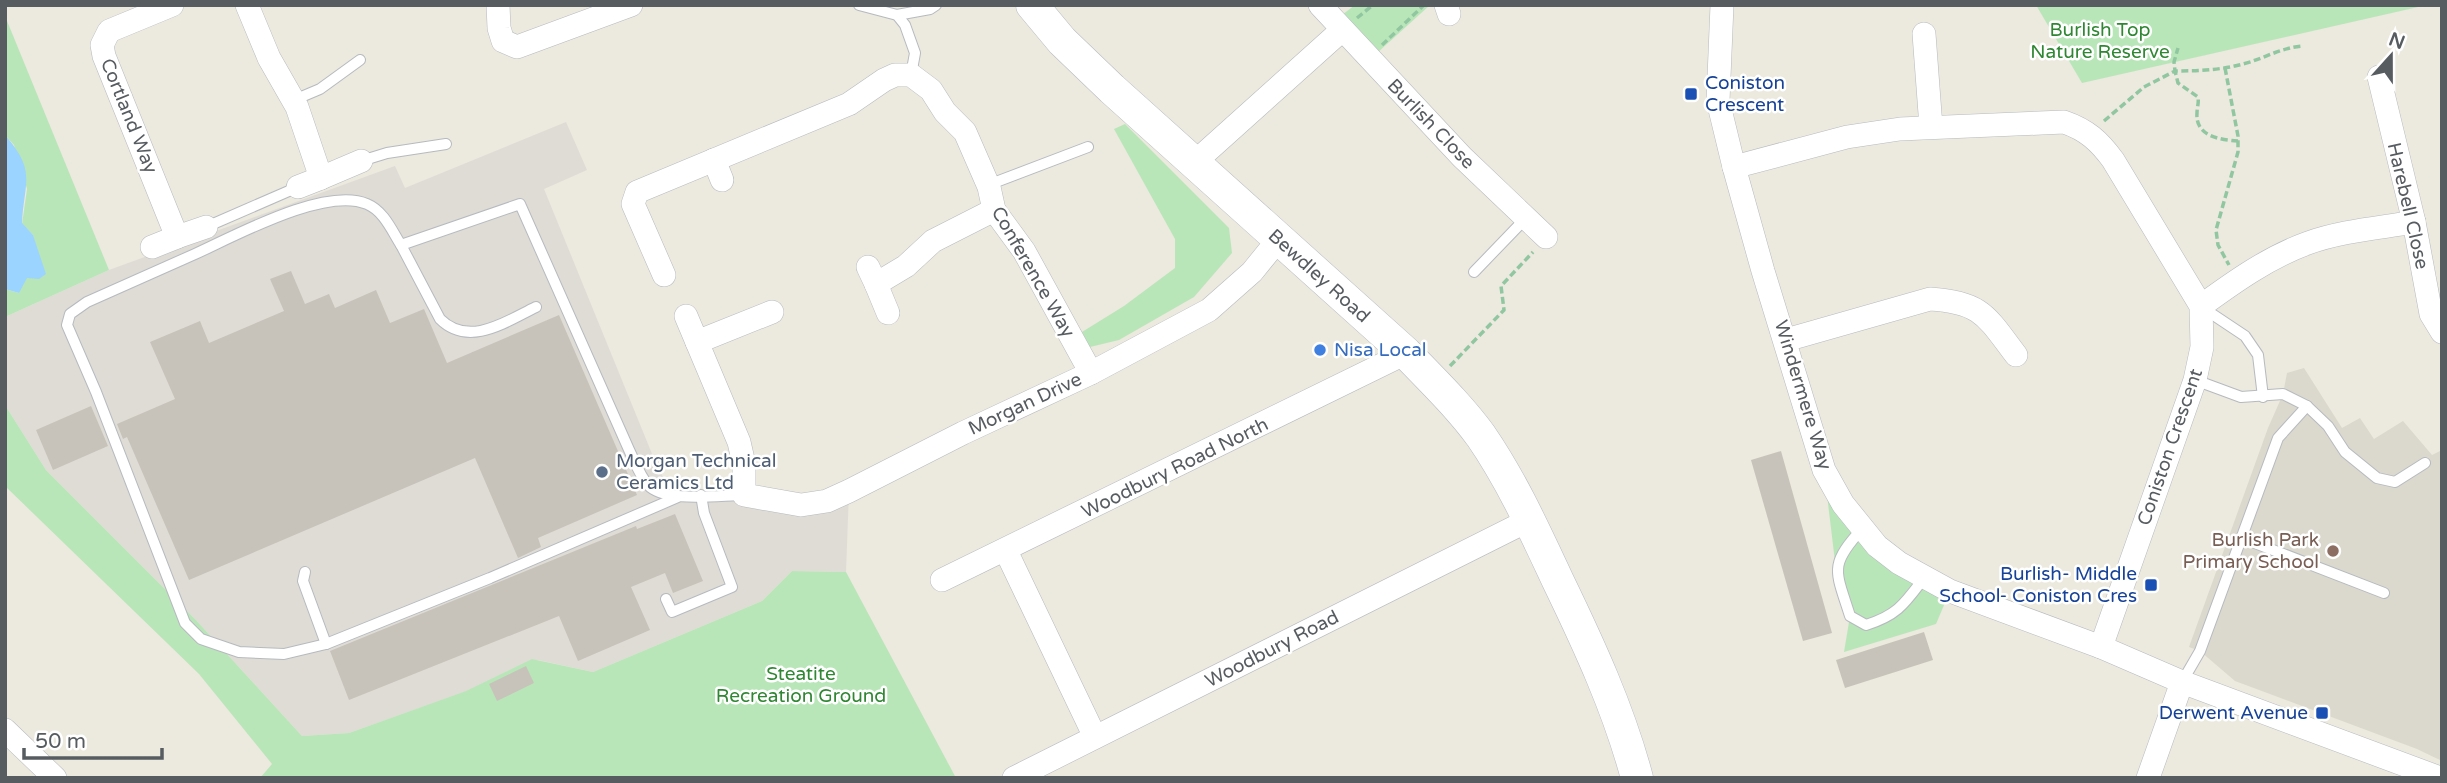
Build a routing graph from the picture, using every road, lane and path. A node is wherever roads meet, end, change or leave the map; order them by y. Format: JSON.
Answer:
{"nodes":[{"id":1,"x":172,"y":5,"type":"edge"},
{"id":2,"x":247,"y":5,"type":"edge"},
{"id":3,"x":498,"y":5,"type":"edge"},
{"id":4,"x":631,"y":5,"type":"edge"},
{"id":5,"x":859,"y":5,"type":"edge"},
{"id":6,"x":936,"y":5,"type":"edge"},
{"id":7,"x":1032,"y":5,"type":"edge"},
{"id":8,"x":1320,"y":5,"type":"edge"},
{"id":9,"x":1424,"y":5,"type":"edge"},
{"id":10,"x":1722,"y":5,"type":"edge"},
{"id":11,"x":897,"y":15,"type":"junction"},
{"id":12,"x":1342,"y":30,"type":"junction"},
{"id":13,"x":1924,"y":34,"type":"dead end"},
{"id":14,"x":2302,"y":46,"type":"dead end"},
{"id":15,"x":2178,"y":48,"type":"dead end"},
{"id":16,"x":1368,"y":58,"type":"junction"},
{"id":17,"x":360,"y":60,"type":"dead end"},
{"id":18,"x":2225,"y":68,"type":"junction"},
{"id":19,"x":2175,"y":71,"type":"junction"},
{"id":20,"x":911,"y":75,"type":"junction"},
{"id":21,"x":2379,"y":77,"type":"dead end"},
{"id":22,"x":294,"y":100,"type":"junction"},
{"id":23,"x":1931,"y":127,"type":"junction"},
{"id":24,"x":2089,"y":134,"type":"junction"},
{"id":25,"x":2238,"y":141,"type":"junction"},
{"id":26,"x":446,"y":144,"type":"dead end"},
{"id":27,"x":1088,"y":148,"type":"dead end"},
{"id":28,"x":361,"y":162,"type":"joint"},
{"id":29,"x":1195,"y":162,"type":"junction"},
{"id":30,"x":1734,"y":167,"type":"junction"},
{"id":31,"x":321,"y":178,"type":"junction"},
{"id":32,"x":988,"y":185,"type":"junction"},
{"id":33,"x":298,"y":187,"type":"joint"},
{"id":34,"x":993,"y":210,"type":"junction"},
{"id":35,"x":1526,"y":218,"type":"junction"},
{"id":36,"x":2414,"y":222,"type":"junction"},
{"id":37,"x":206,"y":227,"type":"joint"},
{"id":38,"x":177,"y":237,"type":"junction"},
{"id":39,"x":1546,"y":237,"type":"joint"},
{"id":40,"x":1278,"y":240,"type":"junction"},
{"id":41,"x":401,"y":245,"type":"junction"},
{"id":42,"x":152,"y":247,"type":"dead end"},
{"id":43,"x":1474,"y":272,"type":"dead end"},
{"id":44,"x":664,"y":275,"type":"dead end"},
{"id":45,"x":2238,"y":280,"type":"junction"},
{"id":46,"x":2201,"y":306,"type":"junction"},
{"id":47,"x":536,"y":307,"type":"dead end"},
{"id":48,"x":772,"y":312,"type":"dead end"},
{"id":49,"x":888,"y":313,"type":"dead end"},
{"id":50,"x":686,"y":316,"type":"dead end"},
{"id":51,"x":2442,"y":332,"type":"edge"},
{"id":52,"x":1786,"y":340,"type":"junction"},
{"id":53,"x":697,"y":342,"type":"junction"},
{"id":54,"x":1406,"y":354,"type":"junction"},
{"id":55,"x":2016,"y":355,"type":"dead end"},
{"id":56,"x":1091,"y":373,"type":"junction"},
{"id":57,"x":2195,"y":380,"type":"junction"},
{"id":58,"x":1434,"y":382,"type":"junction"},
{"id":59,"x":2263,"y":397,"type":"junction"},
{"id":60,"x":2307,"y":406,"type":"junction"},
{"id":61,"x":2425,"y":463,"type":"dead end"},
{"id":62,"x":701,"y":495,"type":"junction"},
{"id":63,"x":744,"y":495,"type":"junction"},
{"id":64,"x":678,"y":497,"type":"junction"},
{"id":65,"x":1529,"y":520,"type":"junction"},
{"id":66,"x":1862,"y":529,"type":"junction"},
{"id":67,"x":2242,"y":538,"type":"junction"},
{"id":68,"x":1006,"y":551,"type":"junction"},
{"id":69,"x":305,"y":572,"type":"dead end"},
{"id":70,"x":1924,"y":578,"type":"junction"},
{"id":71,"x":943,"y":580,"type":"dead end"},
{"id":72,"x":2384,"y":593,"type":"dead end"},
{"id":73,"x":666,"y":599,"type":"dead end"},
{"id":74,"x":326,"y":645,"type":"junction"},
{"id":75,"x":2101,"y":647,"type":"junction"},
{"id":76,"x":2182,"y":682,"type":"junction"},
{"id":77,"x":5,"y":730,"type":"edge"},
{"id":78,"x":1095,"y":737,"type":"junction"},
{"id":79,"x":55,"y":778,"type":"edge"},
{"id":80,"x":1014,"y":778,"type":"edge"},
{"id":81,"x":1637,"y":778,"type":"edge"},
{"id":82,"x":2148,"y":778,"type":"edge"},
{"id":83,"x":2440,"y":778,"type":"edge"}],
"edges":[{"from":1,"to":38,"type":"street","name":"Cortland Way"},
{"from":2,"to":22,"type":"street"},
{"from":3,"to":4,"type":"street"},
{"from":5,"to":11,"type":"lane"},
{"from":6,"to":11,"type":"lane"},
{"from":7,"to":29,"type":"main road","name":"Bewdley Road"},
{"from":8,"to":12,"type":"street","name":"Burlish Close"},
{"from":9,"to":16,"type":"path"},
{"from":10,"to":30,"type":"street","name":"Windermere Way"},
{"from":11,"to":20,"type":"lane"},
{"from":12,"to":16,"type":"street","name":"Burlish Close"},
{"from":12,"to":29,"type":"street"},
{"from":13,"to":23,"type":"street"},
{"from":14,"to":18,"type":"path"},
{"from":15,"to":19,"type":"path"},
{"from":16,"to":35,"type":"street","name":"Burlish Close"},
{"from":17,"to":22,"type":"lane"},
{"from":18,"to":19,"type":"path"},
{"from":18,"to":25,"type":"path"},
{"from":19,"to":24,"type":"path"},
{"from":19,"to":25,"type":"path"},
{"from":20,"to":32,"type":"street","name":"Conference Way"},
{"from":20,"to":44,"type":"street"},
{"from":21,"to":36,"type":"street","name":"Harebell Close"},
{"from":22,"to":31,"type":"street"},
{"from":23,"to":24,"type":"street","name":"Coniston Crescent"},
{"from":23,"to":30,"type":"street","name":"Coniston Crescent"},
{"from":24,"to":46,"type":"street","name":"Coniston Crescent"},
{"from":25,"to":45,"type":"path"},
{"from":26,"to":28,"type":"lane"},
{"from":27,"to":32,"type":"lane"},
{"from":28,"to":31,"type":"street"},
{"from":29,"to":40,"type":"main road","name":"Bewdley Road"},
{"from":30,"to":52,"type":"street","name":"Windermere Way"},
{"from":31,"to":33,"type":"street"},
{"from":32,"to":34,"type":"street","name":"Conference Way"},
{"from":33,"to":37,"type":"lane"},
{"from":34,"to":49,"type":"street"},
{"from":34,"to":56,"type":"street","name":"Conference Way"},
{"from":35,"to":39,"type":"street","name":"Burlish Close"},
{"from":35,"to":43,"type":"lane"},
{"from":36,"to":45,"type":"street"},
{"from":36,"to":51,"type":"street","name":"Harebell Close"},
{"from":37,"to":38,"type":"street"},
{"from":38,"to":42,"type":"street"},
{"from":39,"to":58,"type":"path"},
{"from":40,"to":54,"type":"main road","name":"Bewdley Road"},
{"from":40,"to":56,"type":"street","name":"Morgan Drive"},
{"from":41,"to":47,"type":"lane"},
{"from":41,"to":64,"type":"lane"},
{"from":41,"to":74,"type":"lane"},
{"from":45,"to":46,"type":"street"},
{"from":46,"to":57,"type":"street","name":"Coniston Crescent"},
{"from":46,"to":59,"type":"lane"},
{"from":48,"to":53,"type":"street"},
{"from":50,"to":53,"type":"street"},
{"from":52,"to":55,"type":"street"},
{"from":52,"to":66,"type":"street","name":"Windermere Way"},
{"from":53,"to":63,"type":"street"},
{"from":54,"to":58,"type":"main road","name":"Bewdley Road"},
{"from":54,"to":68,"type":"street","name":"Woodbury Road North"},
{"from":56,"to":63,"type":"street","name":"Morgan Drive"},
{"from":57,"to":59,"type":"lane"},
{"from":57,"to":75,"type":"street","name":"Coniston Crescent"},
{"from":58,"to":65,"type":"main road","name":"Bewdley Road"},
{"from":59,"to":60,"type":"lane"},
{"from":60,"to":61,"type":"lane"},
{"from":60,"to":67,"type":"lane"},
{"from":62,"to":63,"type":"lane"},
{"from":62,"to":64,"type":"lane"},
{"from":62,"to":73,"type":"lane"},
{"from":64,"to":74,"type":"lane"},
{"from":65,"to":78,"type":"street","name":"Woodbury Road"},
{"from":65,"to":81,"type":"main road","name":"Bewdley Road"},
{"from":66,"to":70,"type":"street","name":"Windermere Way"},
{"from":66,"to":70,"type":"lane"},
{"from":67,"to":72,"type":"lane"},
{"from":67,"to":76,"type":"lane"},
{"from":68,"to":71,"type":"street","name":"Woodbury Road North"},
{"from":68,"to":78,"type":"street"},
{"from":69,"to":74,"type":"lane"},
{"from":70,"to":75,"type":"street","name":"Windermere Way"},
{"from":75,"to":76,"type":"street","name":"Windermere Way"},
{"from":76,"to":82,"type":"street"},
{"from":76,"to":83,"type":"street","name":"Windermere Way"},
{"from":77,"to":79,"type":"street"},
{"from":78,"to":80,"type":"street","name":"Woodbury Road"}]}
